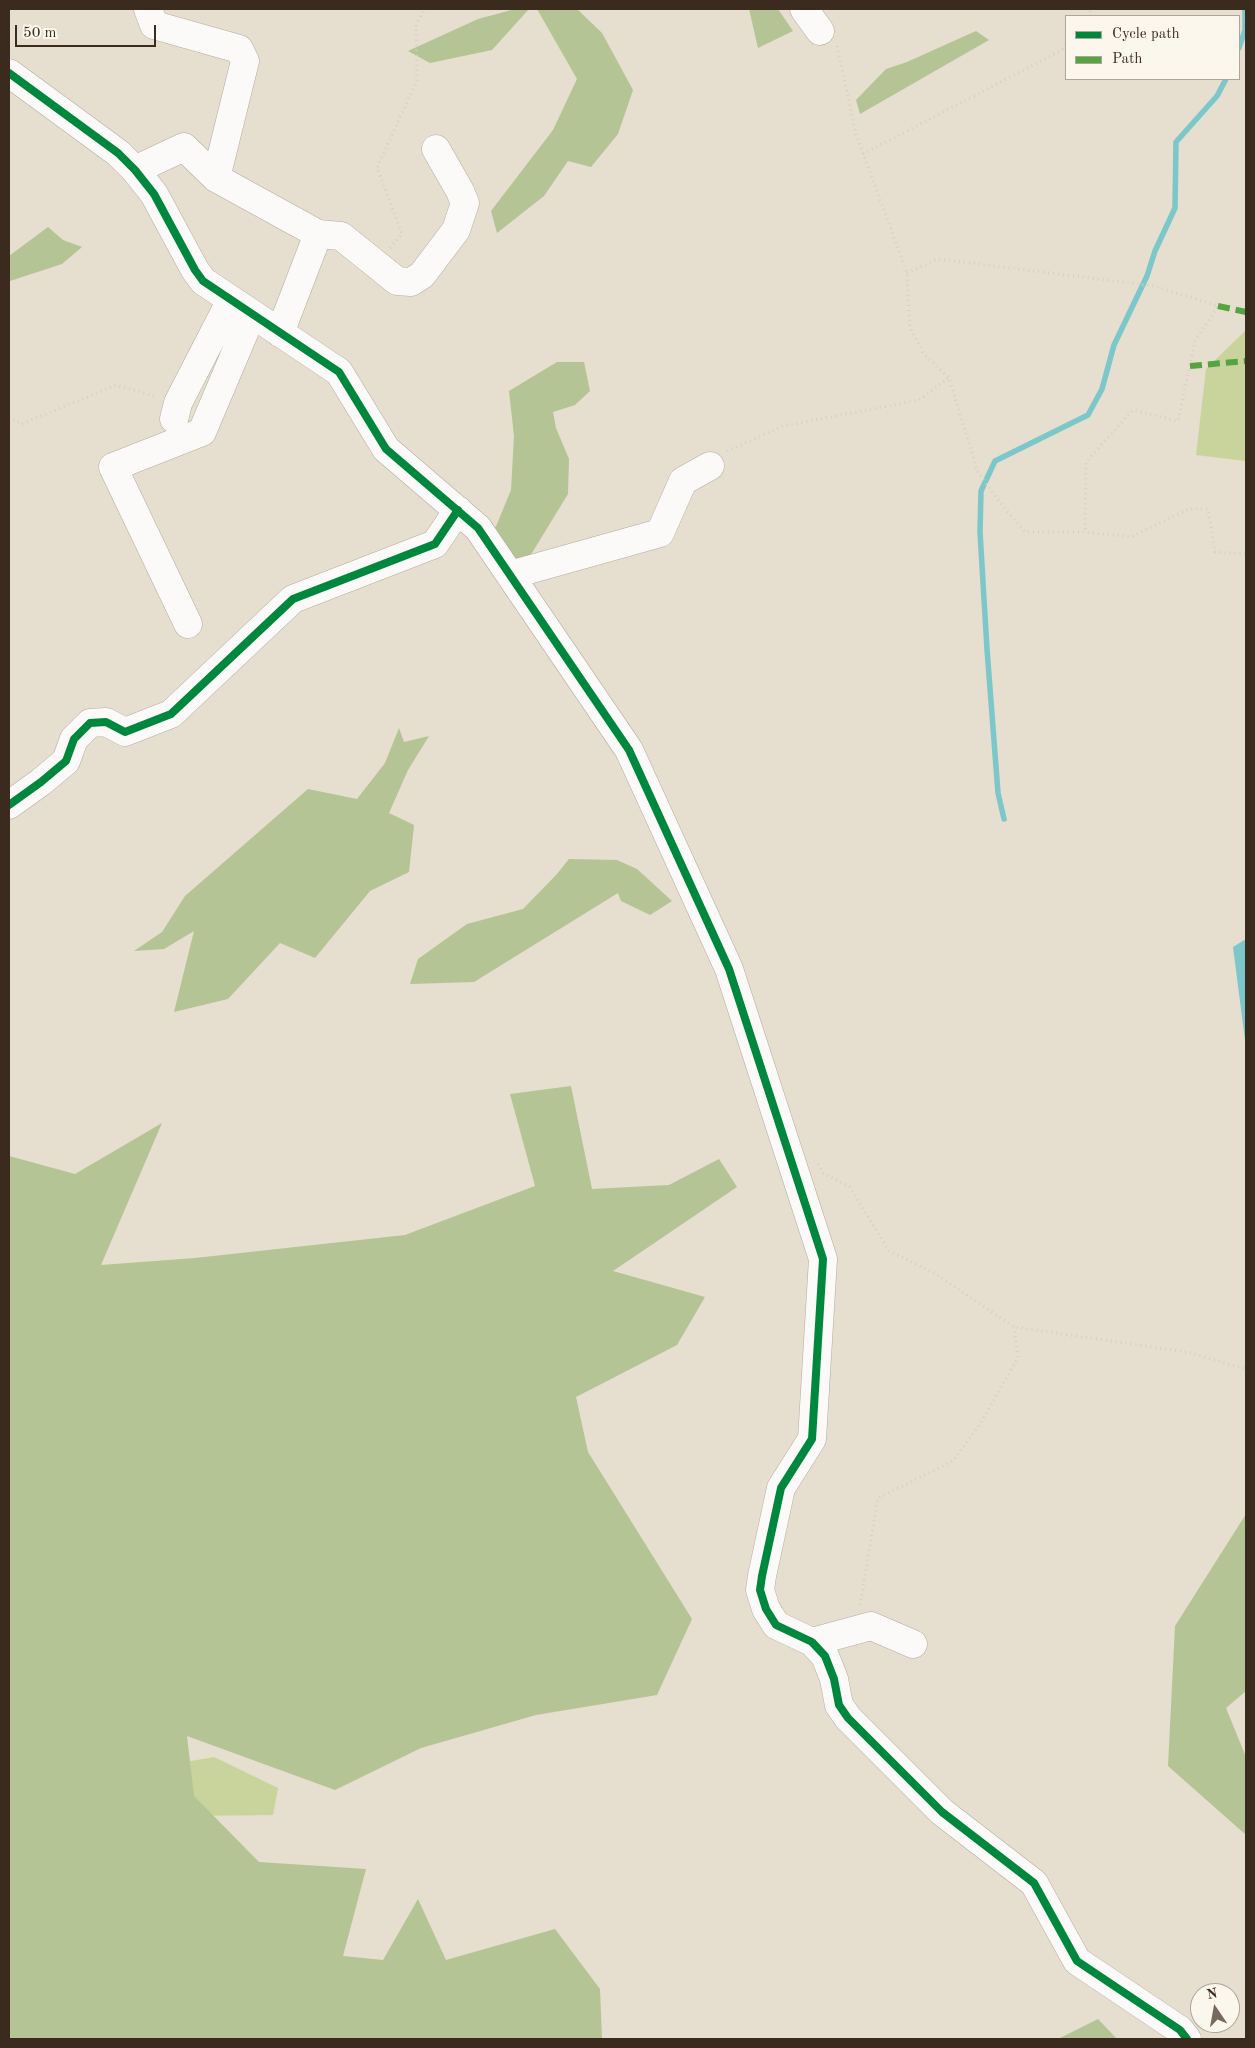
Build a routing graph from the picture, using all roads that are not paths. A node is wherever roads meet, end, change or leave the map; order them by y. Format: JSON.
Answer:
{"nodes":[{"id":1,"x":148,"y":9,"type":"edge"},
{"id":2,"x":804,"y":9,"type":"edge"},
{"id":3,"x":820,"y":31,"type":"road end"},
{"id":4,"x":9,"y":73,"type":"edge"},
{"id":5,"x":436,"y":149,"type":"dead end"},
{"id":6,"x":135,"y":170,"type":"junction"},
{"id":7,"x":216,"y":178,"type":"junction"},
{"id":8,"x":318,"y":234,"type":"junction"},
{"id":9,"x":242,"y":307,"type":"junction"},
{"id":10,"x":280,"y":332,"type":"junction"},
{"id":11,"x":176,"y":411,"type":"road end"},
{"id":12,"x":710,"y":466,"type":"road end"},
{"id":13,"x":458,"y":510,"type":"junction"},
{"id":14,"x":510,"y":575,"type":"junction"},
{"id":15,"x":188,"y":624,"type":"dead end"},
{"id":16,"x":9,"y":805,"type":"edge"},
{"id":17,"x":812,"y":1642,"type":"junction"},
{"id":18,"x":913,"y":1644,"type":"dead end"},
{"id":19,"x":1187,"y":2039,"type":"edge"}],
"edges":[{"from":1,"to":7,"type":"street"},
{"from":2,"to":3,"type":"street"},
{"from":4,"to":6,"type":"street"},
{"from":5,"to":8,"type":"street"},
{"from":6,"to":7,"type":"street"},
{"from":6,"to":9,"type":"street"},
{"from":7,"to":8,"type":"street"},
{"from":8,"to":10,"type":"street"},
{"from":9,"to":10,"type":"street"},
{"from":9,"to":11,"type":"street"},
{"from":9,"to":15,"type":"street"},
{"from":10,"to":13,"type":"street"},
{"from":12,"to":14,"type":"street"},
{"from":13,"to":14,"type":"street"},
{"from":13,"to":16,"type":"street"},
{"from":14,"to":17,"type":"street"},
{"from":17,"to":18,"type":"street"},
{"from":17,"to":19,"type":"street"}]}
